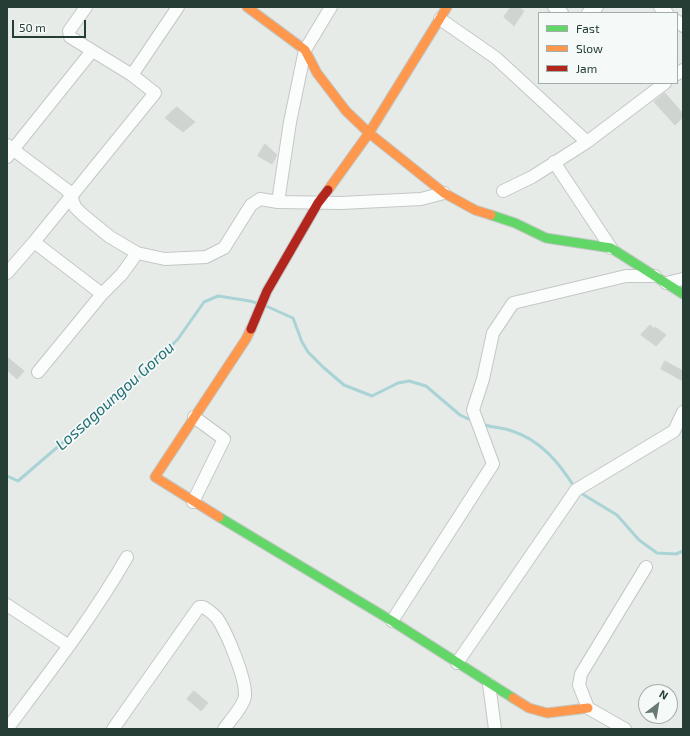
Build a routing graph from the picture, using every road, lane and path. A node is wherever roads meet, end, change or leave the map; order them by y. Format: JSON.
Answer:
{"nodes":[{"id":1,"x":86,"y":7,"type":"edge"},
{"id":2,"x":178,"y":7,"type":"edge"},
{"id":3,"x":247,"y":7,"type":"edge"},
{"id":4,"x":331,"y":7,"type":"edge"},
{"id":5,"x":447,"y":7,"type":"edge"},
{"id":6,"x":440,"y":19,"type":"junction"},
{"id":7,"x":305,"y":50,"type":"junction"},
{"id":8,"x":92,"y":51,"type":"junction"},
{"id":9,"x":132,"y":75,"type":"junction"},
{"id":10,"x":662,"y":84,"type":"edge"},
{"id":11,"x":369,"y":133,"type":"junction"},
{"id":12,"x":587,"y":142,"type":"junction"},
{"id":13,"x":9,"y":150,"type":"edge"},
{"id":14,"x":554,"y":162,"type":"junction"},
{"id":15,"x":503,"y":191,"type":"dead end"},
{"id":16,"x":444,"y":193,"type":"junction"},
{"id":17,"x":71,"y":196,"type":"junction"},
{"id":18,"x":278,"y":202,"type":"junction"},
{"id":19,"x":318,"y":203,"type":"junction"},
{"id":20,"x":34,"y":242,"type":"junction"},
{"id":21,"x":611,"y":248,"type":"junction"},
{"id":22,"x":137,"y":253,"type":"junction"},
{"id":23,"x":7,"y":273,"type":"edge"},
{"id":24,"x":656,"y":276,"type":"junction"},
{"id":25,"x":683,"y":279,"type":"edge"},
{"id":26,"x":666,"y":283,"type":"junction"},
{"id":27,"x":102,"y":294,"type":"junction"},
{"id":28,"x":683,"y":294,"type":"edge"},
{"id":29,"x":38,"y":372,"type":"dead end"},
{"id":30,"x":683,"y":412,"type":"edge"},
{"id":31,"x":194,"y":417,"type":"junction"},
{"id":32,"x":192,"y":502,"type":"junction"},
{"id":33,"x":127,"y":557,"type":"dead end"},
{"id":34,"x":646,"y":567,"type":"dead end"},
{"id":35,"x":7,"y":605,"type":"edge"},
{"id":36,"x":392,"y":621,"type":"junction"},
{"id":37,"x":69,"y":646,"type":"junction"},
{"id":38,"x":457,"y":663,"type":"junction"},
{"id":39,"x":489,"y":684,"type":"junction"},
{"id":40,"x":588,"y":708,"type":"junction"},
{"id":41,"x":7,"y":729,"type":"edge"},
{"id":42,"x":113,"y":729,"type":"edge"},
{"id":43,"x":224,"y":729,"type":"edge"},
{"id":44,"x":495,"y":729,"type":"edge"},
{"id":45,"x":625,"y":729,"type":"edge"}],
"edges":[{"from":1,"to":8,"type":"street"},
{"from":2,"to":9,"type":"street"},
{"from":3,"to":7,"type":"street"},
{"from":4,"to":7,"type":"street"},
{"from":5,"to":6,"type":"street"},
{"from":6,"to":11,"type":"street"},
{"from":6,"to":12,"type":"street"},
{"from":7,"to":11,"type":"street"},
{"from":7,"to":18,"type":"street"},
{"from":8,"to":9,"type":"street"},
{"from":8,"to":13,"type":"street"},
{"from":9,"to":17,"type":"street"},
{"from":10,"to":12,"type":"street"},
{"from":11,"to":16,"type":"street"},
{"from":11,"to":19,"type":"street"},
{"from":12,"to":14,"type":"street"},
{"from":13,"to":17,"type":"street"},
{"from":14,"to":15,"type":"street"},
{"from":14,"to":21,"type":"street"},
{"from":16,"to":19,"type":"street"},
{"from":16,"to":21,"type":"street"},
{"from":17,"to":20,"type":"street"},
{"from":17,"to":22,"type":"street"},
{"from":18,"to":19,"type":"street"},
{"from":18,"to":22,"type":"street"},
{"from":19,"to":31,"type":"street"},
{"from":20,"to":23,"type":"street"},
{"from":20,"to":27,"type":"street"},
{"from":21,"to":24,"type":"street"},
{"from":22,"to":27,"type":"street"},
{"from":24,"to":26,"type":"street"},
{"from":24,"to":36,"type":"street"},
{"from":25,"to":26,"type":"street"},
{"from":26,"to":28,"type":"street"},
{"from":27,"to":29,"type":"street"},
{"from":30,"to":38,"type":"street"},
{"from":31,"to":32,"type":"street"},
{"from":31,"to":32,"type":"street"},
{"from":32,"to":36,"type":"street"},
{"from":33,"to":37,"type":"street"},
{"from":34,"to":40,"type":"street"},
{"from":35,"to":37,"type":"street"},
{"from":36,"to":38,"type":"street"},
{"from":37,"to":41,"type":"street"},
{"from":38,"to":39,"type":"street"},
{"from":39,"to":40,"type":"street"},
{"from":39,"to":44,"type":"street"},
{"from":40,"to":45,"type":"street"},
{"from":42,"to":43,"type":"street"}]}
